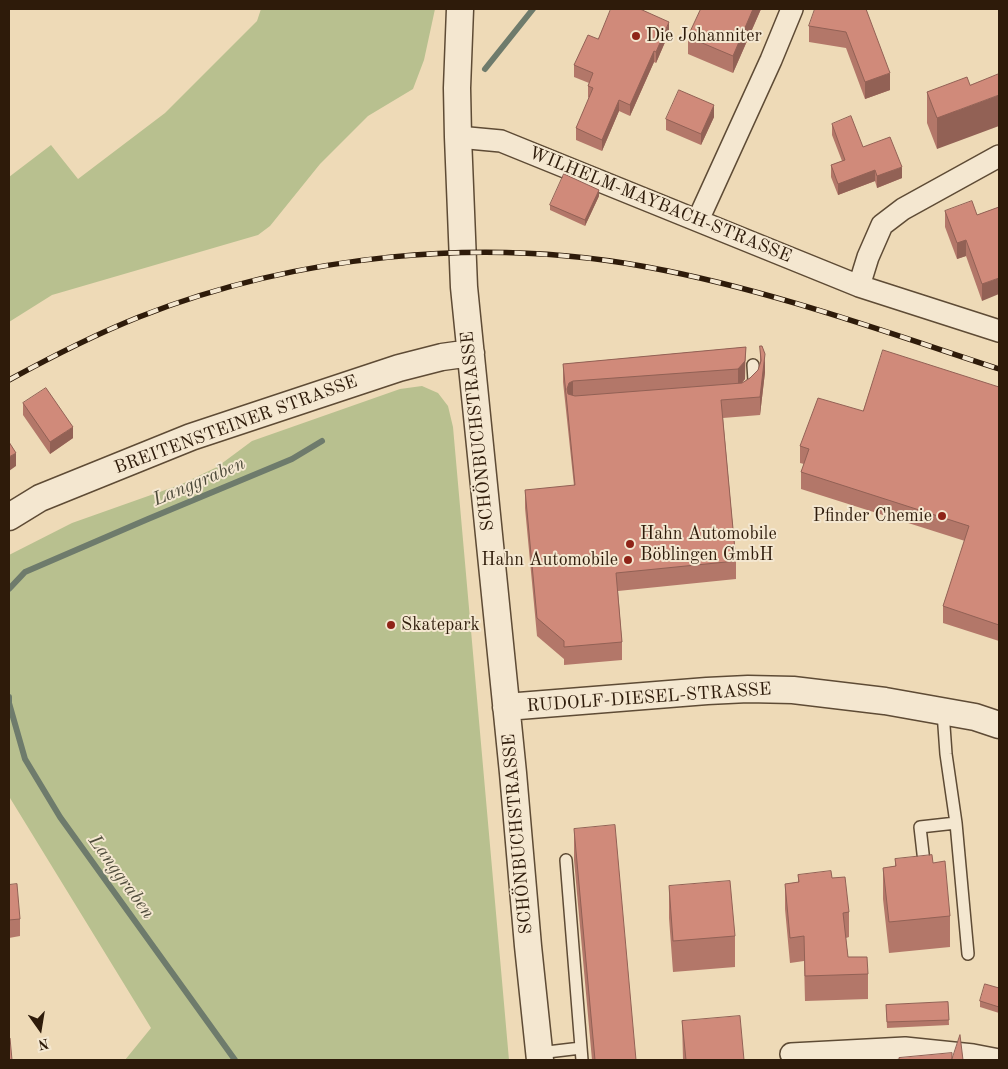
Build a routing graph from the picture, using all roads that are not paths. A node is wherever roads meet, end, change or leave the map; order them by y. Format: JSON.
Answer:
{"nodes":[{"id":1,"x":460,"y":9,"type":"edge"},
{"id":2,"x":792,"y":9,"type":"edge"},
{"id":3,"x":458,"y":137,"type":"junction"},
{"id":4,"x":999,"y":156,"type":"edge"},
{"id":5,"x":698,"y":220,"type":"junction"},
{"id":6,"x":859,"y":286,"type":"junction"},
{"id":7,"x":999,"y":331,"type":"edge"},
{"id":8,"x":471,"y":353,"type":"junction"},
{"id":9,"x":753,"y":365,"type":"dead end"},
{"id":10,"x":741,"y":394,"type":"edge"},
{"id":11,"x":9,"y":517,"type":"edge"},
{"id":12,"x":506,"y":707,"type":"junction"},
{"id":13,"x":943,"y":712,"type":"junction"},
{"id":14,"x":999,"y":725,"type":"edge"},
{"id":15,"x":956,"y":823,"type":"junction"},
{"id":16,"x":566,"y":860,"type":"dead end"},
{"id":17,"x":926,"y":874,"type":"edge"},
{"id":18,"x":968,"y":954,"type":"dead end"},
{"id":19,"x":581,"y":1048,"type":"junction"},
{"id":20,"x":791,"y":1054,"type":"dead end"},
{"id":21,"x":539,"y":1057,"type":"edge"},
{"id":22,"x":973,"y":1058,"type":"edge"},
{"id":23,"x":582,"y":1060,"type":"edge"},
{"id":24,"x":999,"y":1060,"type":"edge"}],
"edges":[{"from":1,"to":3,"type":"street","name":"SCHÖNBUCHSTRASSE"},
{"from":2,"to":5,"type":"street"},
{"from":3,"to":5,"type":"street","name":"WILHELM-MAYBACH-STRASSE"},
{"from":3,"to":8,"type":"street","name":"SCHÖNBUCHSTRASSE"},
{"from":4,"to":6,"type":"street"},
{"from":5,"to":6,"type":"street","name":"WILHELM-MAYBACH-STRASSE"},
{"from":6,"to":7,"type":"street","name":"WILHELM-MAYBACH-STRASSE"},
{"from":8,"to":11,"type":"street","name":"BREITENSTEINER STRASSE"},
{"from":8,"to":12,"type":"street","name":"SCHÖNBUCHSTRASSE"},
{"from":9,"to":10,"type":"lane"},
{"from":12,"to":13,"type":"street","name":"RUDOLF-DIESEL-STRASSE"},
{"from":12,"to":21,"type":"street","name":"SCHÖNBUCHSTRASSE"},
{"from":13,"to":14,"type":"street","name":"RUDOLF-DIESEL-STRASSE"},
{"from":13,"to":15,"type":"lane"},
{"from":15,"to":17,"type":"lane"},
{"from":15,"to":18,"type":"lane"},
{"from":16,"to":19,"type":"lane"},
{"from":19,"to":21,"type":"lane"},
{"from":19,"to":23,"type":"lane"},
{"from":20,"to":22,"type":"street"},
{"from":22,"to":24,"type":"street"}]}
